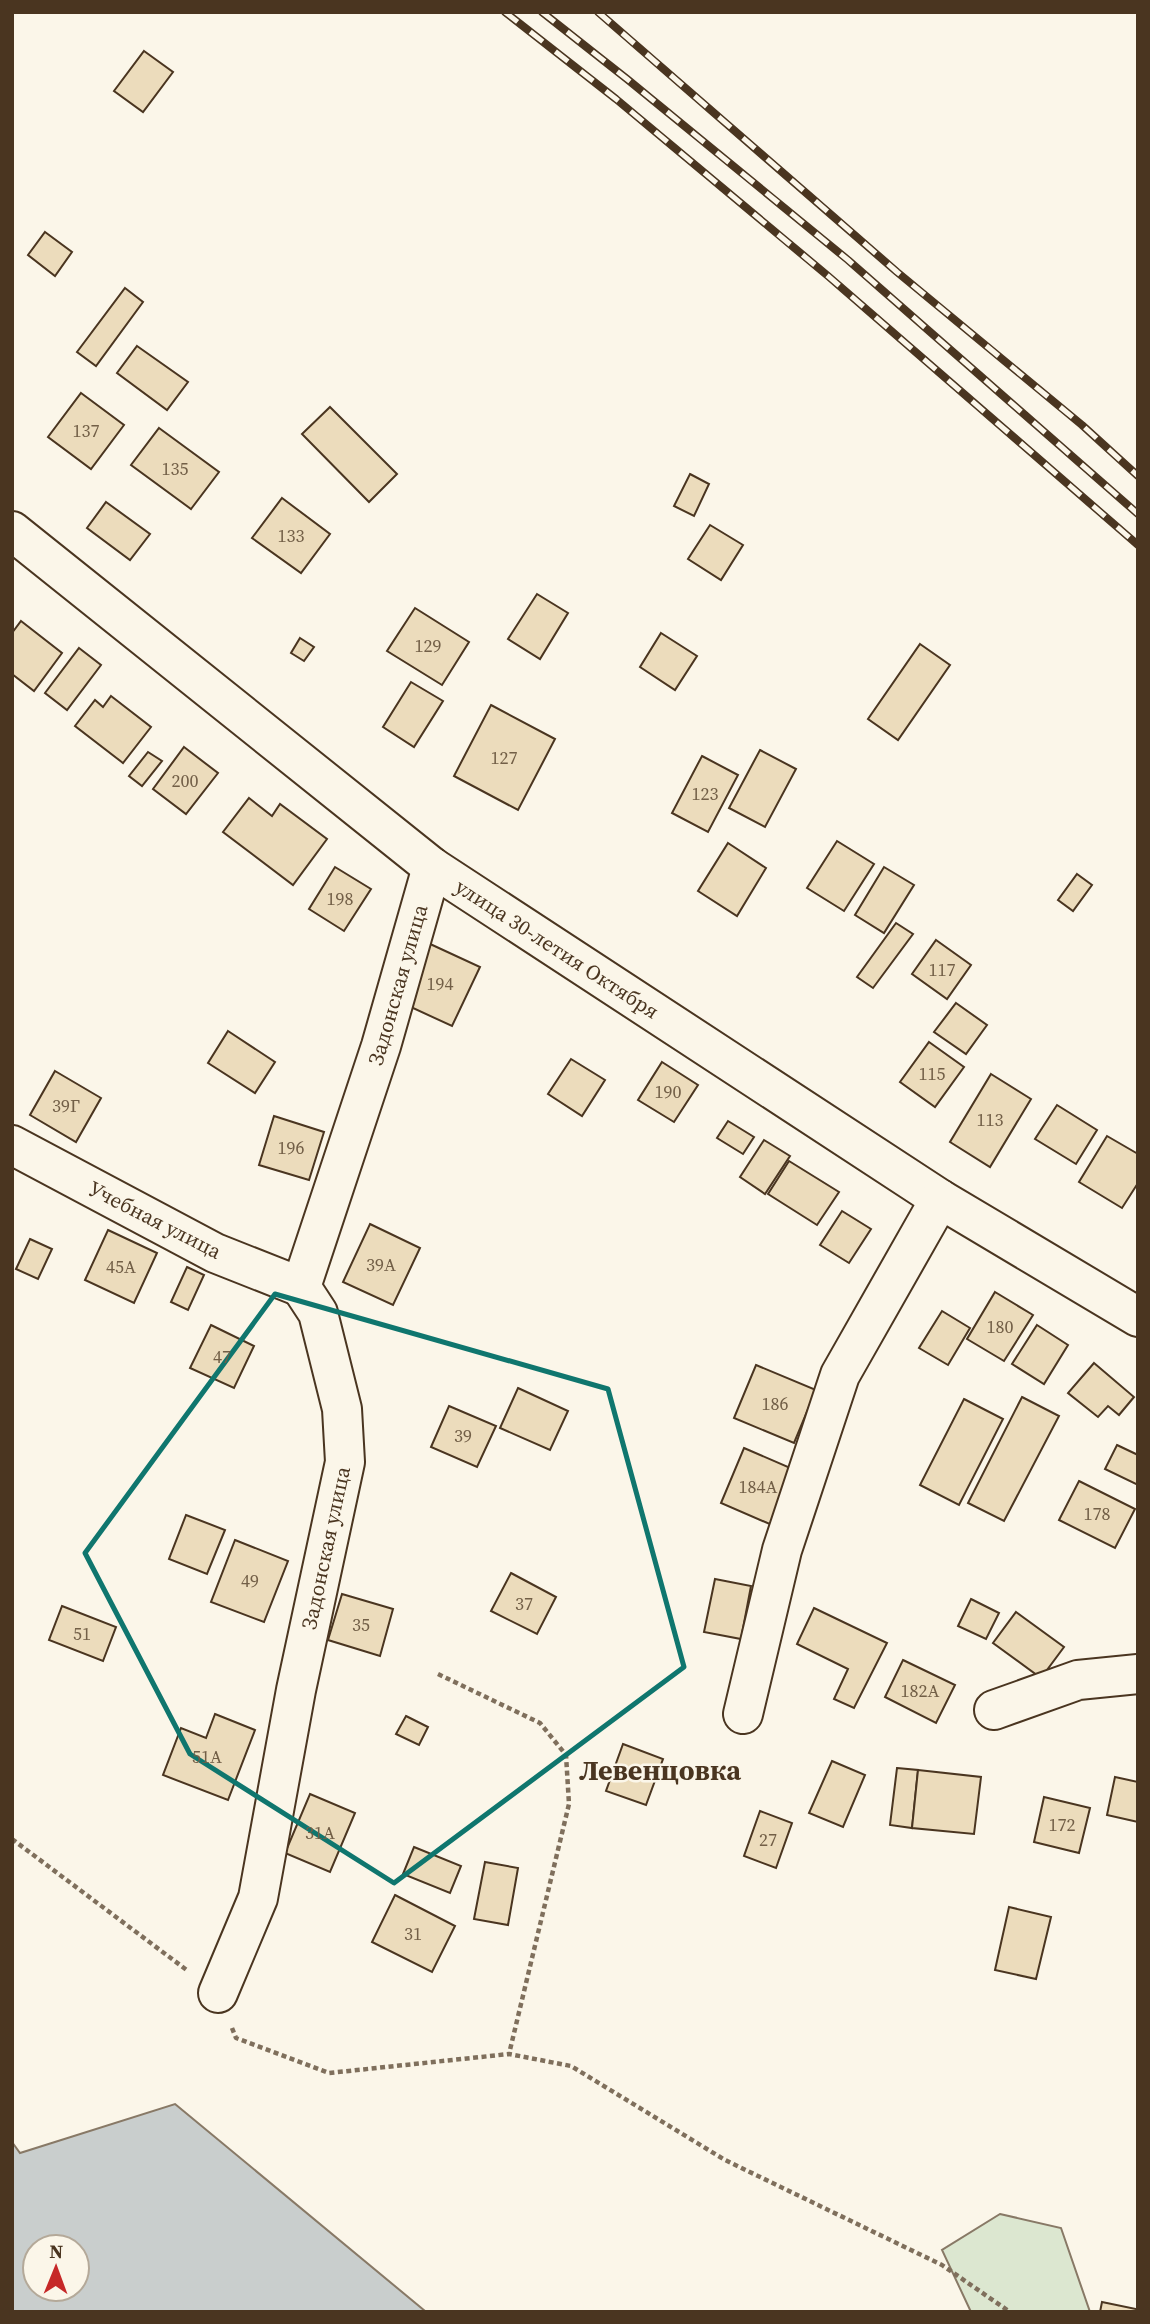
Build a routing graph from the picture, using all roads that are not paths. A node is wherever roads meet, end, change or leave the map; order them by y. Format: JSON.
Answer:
{"nodes":[{"id":1,"x":12,"y":531,"type":"edge"},
{"id":2,"x":432,"y":867,"type":"junction"},
{"id":3,"x":12,"y":1145,"type":"edge"},
{"id":4,"x":940,"y":1199,"type":"junction"},
{"id":5,"x":301,"y":1287,"type":"junction"},
{"id":6,"x":1138,"y":1317,"type":"edge"},
{"id":7,"x":1138,"y":1674,"type":"edge"},
{"id":8,"x":994,"y":1710,"type":"dead end"},
{"id":9,"x":743,"y":1714,"type":"dead end"},
{"id":10,"x":218,"y":1993,"type":"road end"}],
"edges":[{"from":1,"to":2,"type":"street","name":"улица 30-летия Октября"},
{"from":2,"to":4,"type":"street","name":"улица 30-летия Октября"},
{"from":2,"to":5,"type":"street","name":"Задонская улица"},
{"from":3,"to":5,"type":"street","name":"Учебная улица"},
{"from":4,"to":6,"type":"street","name":"улица 30-летия Октября"},
{"from":4,"to":9,"type":"street"},
{"from":5,"to":10,"type":"street","name":"Задонская улица"},
{"from":7,"to":8,"type":"street"}]}
